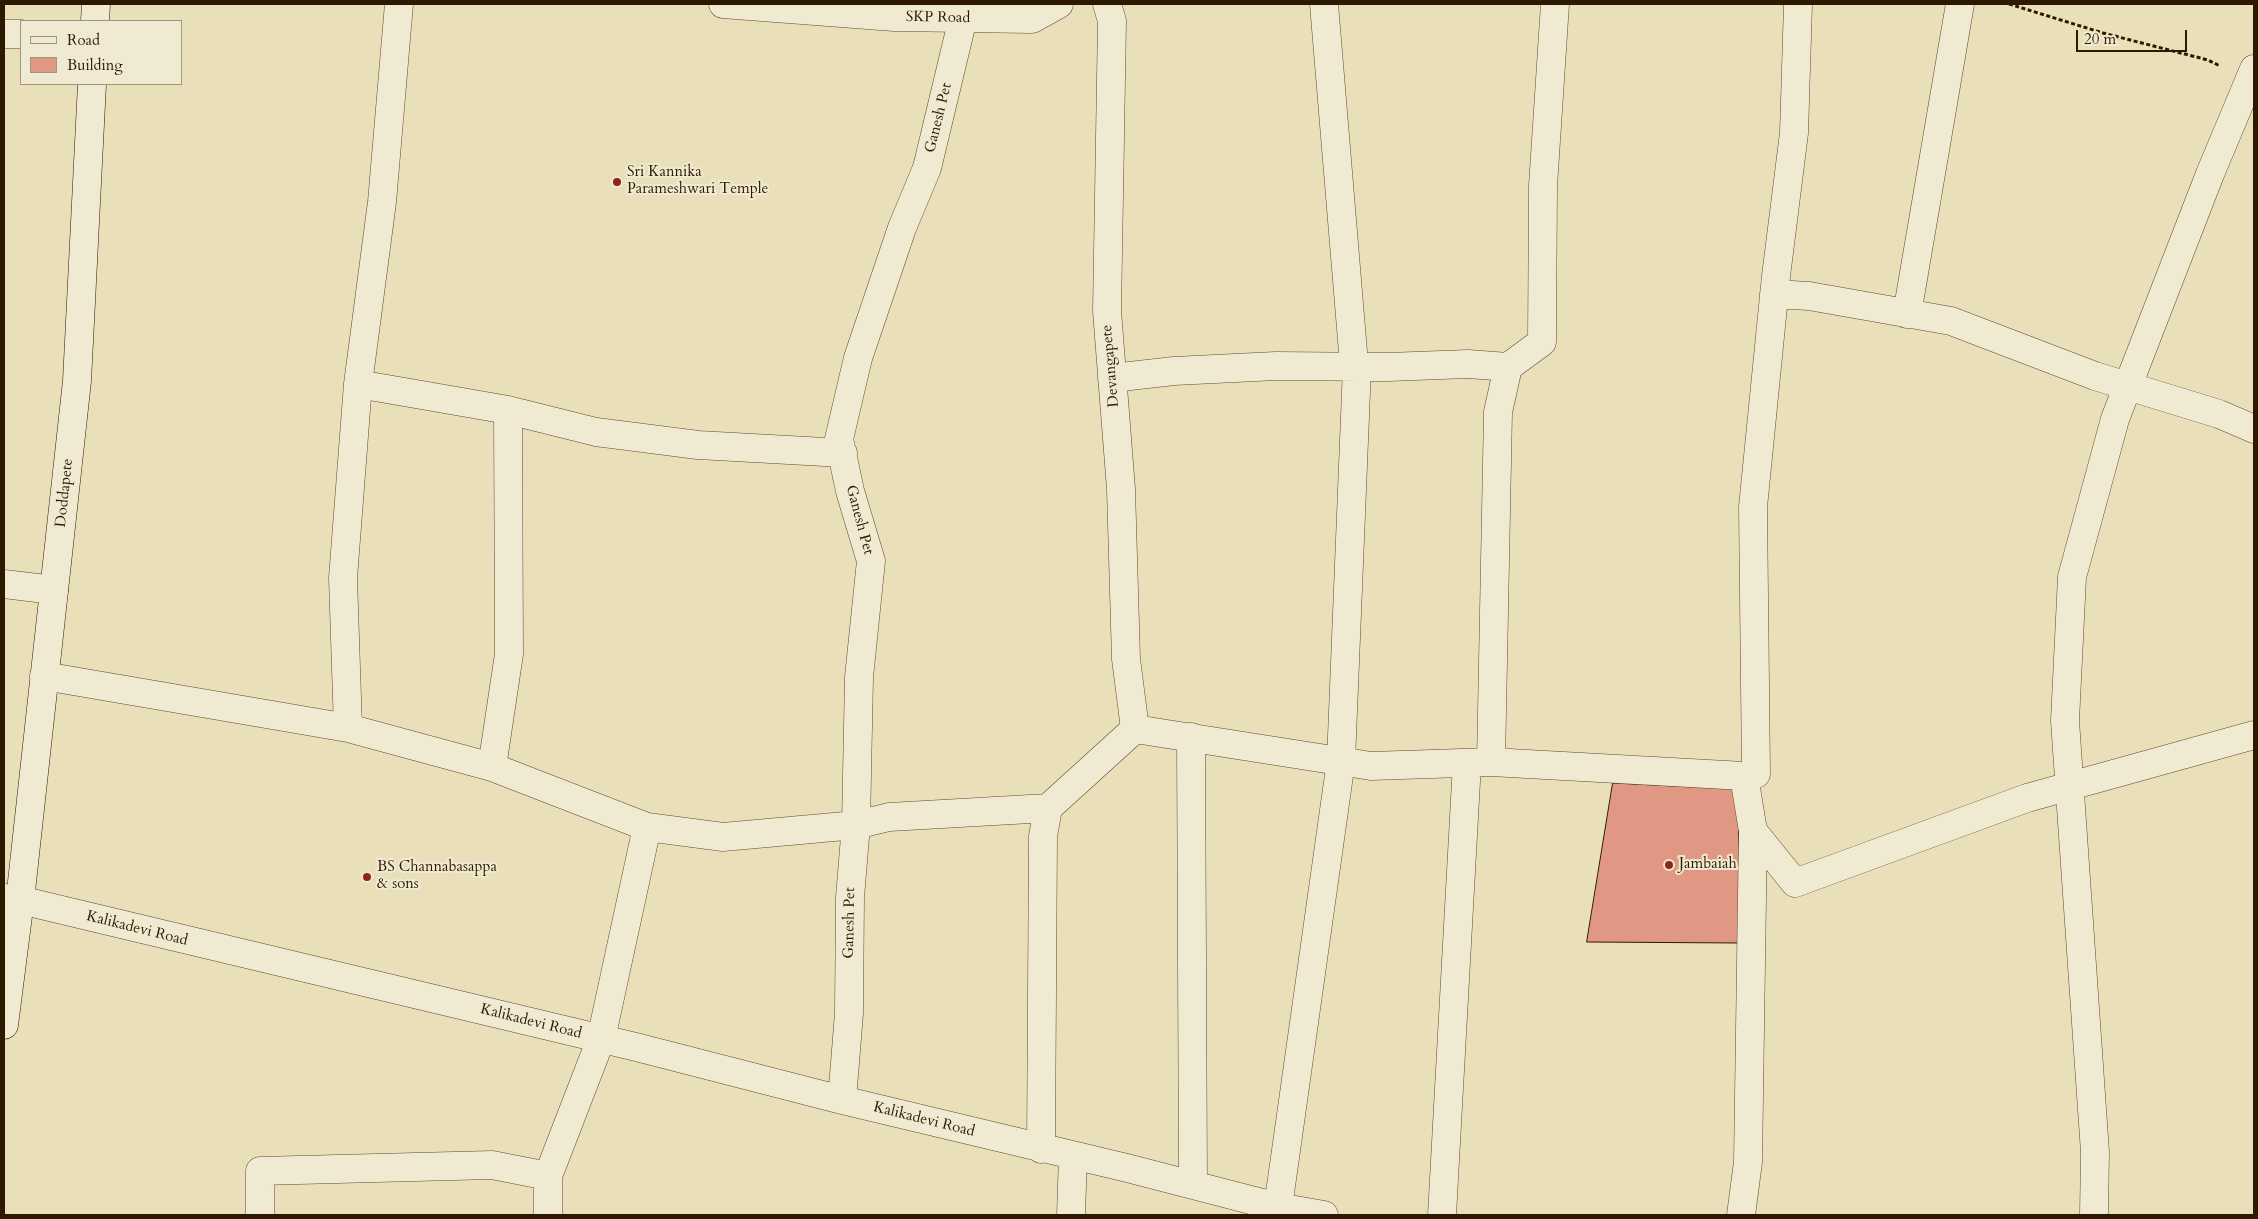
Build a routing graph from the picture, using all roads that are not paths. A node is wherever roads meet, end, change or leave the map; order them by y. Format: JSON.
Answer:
{"nodes":[{"id":1,"x":96,"y":4,"type":"edge"},
{"id":2,"x":108,"y":4,"type":"edge"},
{"id":3,"x":399,"y":4,"type":"edge"},
{"id":4,"x":723,"y":4,"type":"edge"},
{"id":5,"x":1059,"y":4,"type":"edge"},
{"id":6,"x":1107,"y":4,"type":"edge"},
{"id":7,"x":1324,"y":4,"type":"edge"},
{"id":8,"x":1556,"y":4,"type":"edge"},
{"id":9,"x":1798,"y":4,"type":"edge"},
{"id":10,"x":1960,"y":4,"type":"edge"},
{"id":11,"x":923,"y":11,"type":"edge"},
{"id":12,"x":963,"y":18,"type":"junction"},
{"id":13,"x":95,"y":20,"type":"edge"},
{"id":14,"x":100,"y":20,"type":"edge"},
{"id":15,"x":4,"y":34,"type":"edge"},
{"id":16,"x":20,"y":34,"type":"edge"},
{"id":17,"x":2252,"y":74,"type":"edge"},
{"id":18,"x":92,"y":85,"type":"edge"},
{"id":19,"x":1774,"y":294,"type":"junction"},
{"id":20,"x":1908,"y":314,"type":"junction"},
{"id":21,"x":1357,"y":367,"type":"junction"},
{"id":22,"x":1508,"y":367,"type":"junction"},
{"id":23,"x":1112,"y":378,"type":"junction"},
{"id":24,"x":358,"y":384,"type":"junction"},
{"id":25,"x":2128,"y":386,"type":"junction"},
{"id":26,"x":508,"y":410,"type":"junction"},
{"id":27,"x":2254,"y":429,"type":"edge"},
{"id":28,"x":842,"y":453,"type":"junction"},
{"id":29,"x":4,"y":584,"type":"edge"},
{"id":30,"x":54,"y":590,"type":"junction"},
{"id":31,"x":44,"y":676,"type":"junction"},
{"id":32,"x":348,"y":728,"type":"junction"},
{"id":33,"x":1135,"y":729,"type":"junction"},
{"id":34,"x":2254,"y":735,"type":"edge"},
{"id":35,"x":1190,"y":737,"type":"junction"},
{"id":36,"x":1341,"y":761,"type":"junction"},
{"id":37,"x":1479,"y":762,"type":"junction"},
{"id":38,"x":492,"y":767,"type":"junction"},
{"id":39,"x":1744,"y":776,"type":"junction"},
{"id":40,"x":2070,"y":786,"type":"junction"},
{"id":41,"x":1048,"y":808,"type":"junction"},
{"id":42,"x":856,"y":825,"type":"junction"},
{"id":43,"x":647,"y":827,"type":"junction"},
{"id":44,"x":1753,"y":831,"type":"junction"},
{"id":45,"x":12,"y":899,"type":"edge"},
{"id":46,"x":4,"y":1025,"type":"edge"},
{"id":47,"x":601,"y":1039,"type":"junction"},
{"id":48,"x":842,"y":1100,"type":"junction"},
{"id":49,"x":1041,"y":1149,"type":"junction"},
{"id":50,"x":1073,"y":1156,"type":"junction"},
{"id":51,"x":548,"y":1176,"type":"junction"},
{"id":52,"x":1193,"y":1185,"type":"junction"},
{"id":53,"x":1275,"y":1211,"type":"edge"},
{"id":54,"x":260,"y":1215,"type":"edge"},
{"id":55,"x":548,"y":1215,"type":"edge"},
{"id":56,"x":1072,"y":1215,"type":"edge"},
{"id":57,"x":1324,"y":1215,"type":"edge"},
{"id":58,"x":1442,"y":1215,"type":"edge"},
{"id":59,"x":1741,"y":1215,"type":"edge"},
{"id":60,"x":2094,"y":1215,"type":"edge"}],
"edges":[{"from":1,"to":13,"type":"street"},
{"from":2,"to":14,"type":"street"},
{"from":3,"to":24,"type":"street"},
{"from":4,"to":11,"type":"street","name":"SKP Road"},
{"from":5,"to":12,"type":"street","name":"SKP Road"},
{"from":6,"to":23,"type":"street","name":"Devangapete"},
{"from":7,"to":21,"type":"street"},
{"from":8,"to":22,"type":"street"},
{"from":9,"to":19,"type":"street"},
{"from":10,"to":20,"type":"street"},
{"from":11,"to":12,"type":"street","name":"SKP Road"},
{"from":12,"to":28,"type":"street","name":"Ganesh Pet"},
{"from":15,"to":16,"type":"street"},
{"from":17,"to":25,"type":"street"},
{"from":18,"to":30,"type":"street","name":"Doddapete"},
{"from":19,"to":20,"type":"street"},
{"from":19,"to":39,"type":"street"},
{"from":20,"to":25,"type":"street"},
{"from":21,"to":22,"type":"street"},
{"from":21,"to":23,"type":"street"},
{"from":21,"to":36,"type":"street"},
{"from":22,"to":37,"type":"street"},
{"from":23,"to":33,"type":"street","name":"Devangapete"},
{"from":24,"to":26,"type":"street"},
{"from":24,"to":32,"type":"street"},
{"from":25,"to":27,"type":"street"},
{"from":25,"to":40,"type":"street"},
{"from":26,"to":28,"type":"street"},
{"from":26,"to":38,"type":"street"},
{"from":28,"to":42,"type":"street","name":"Ganesh Pet"},
{"from":29,"to":30,"type":"street"},
{"from":30,"to":31,"type":"street","name":"Doddapete"},
{"from":31,"to":32,"type":"street"},
{"from":31,"to":45,"type":"street","name":"Doddapete"},
{"from":32,"to":38,"type":"street"},
{"from":33,"to":35,"type":"street"},
{"from":33,"to":41,"type":"street"},
{"from":34,"to":40,"type":"street"},
{"from":35,"to":36,"type":"street"},
{"from":35,"to":52,"type":"street"},
{"from":36,"to":37,"type":"street"},
{"from":36,"to":53,"type":"street"},
{"from":37,"to":39,"type":"street"},
{"from":37,"to":58,"type":"street"},
{"from":38,"to":43,"type":"street"},
{"from":39,"to":44,"type":"street"},
{"from":40,"to":44,"type":"street"},
{"from":40,"to":60,"type":"street"},
{"from":41,"to":42,"type":"street"},
{"from":41,"to":49,"type":"street"},
{"from":42,"to":43,"type":"street"},
{"from":42,"to":48,"type":"street","name":"Ganesh Pet"},
{"from":43,"to":47,"type":"street"},
{"from":44,"to":59,"type":"street"},
{"from":45,"to":46,"type":"street","name":"Doddapete"},
{"from":45,"to":47,"type":"street","name":"Kalikadevi Road"},
{"from":47,"to":48,"type":"street","name":"Kalikadevi Road"},
{"from":47,"to":51,"type":"street"},
{"from":48,"to":49,"type":"street","name":"Kalikadevi Road"},
{"from":49,"to":50,"type":"street","name":"Kalikadevi Road"},
{"from":50,"to":52,"type":"street","name":"Kalikadevi Road"},
{"from":50,"to":56,"type":"street"},
{"from":51,"to":54,"type":"street"},
{"from":51,"to":55,"type":"street"},
{"from":52,"to":53,"type":"street","name":"Kalikadevi Road"},
{"from":53,"to":57,"type":"street","name":"Kalikadevi Road"}]}
